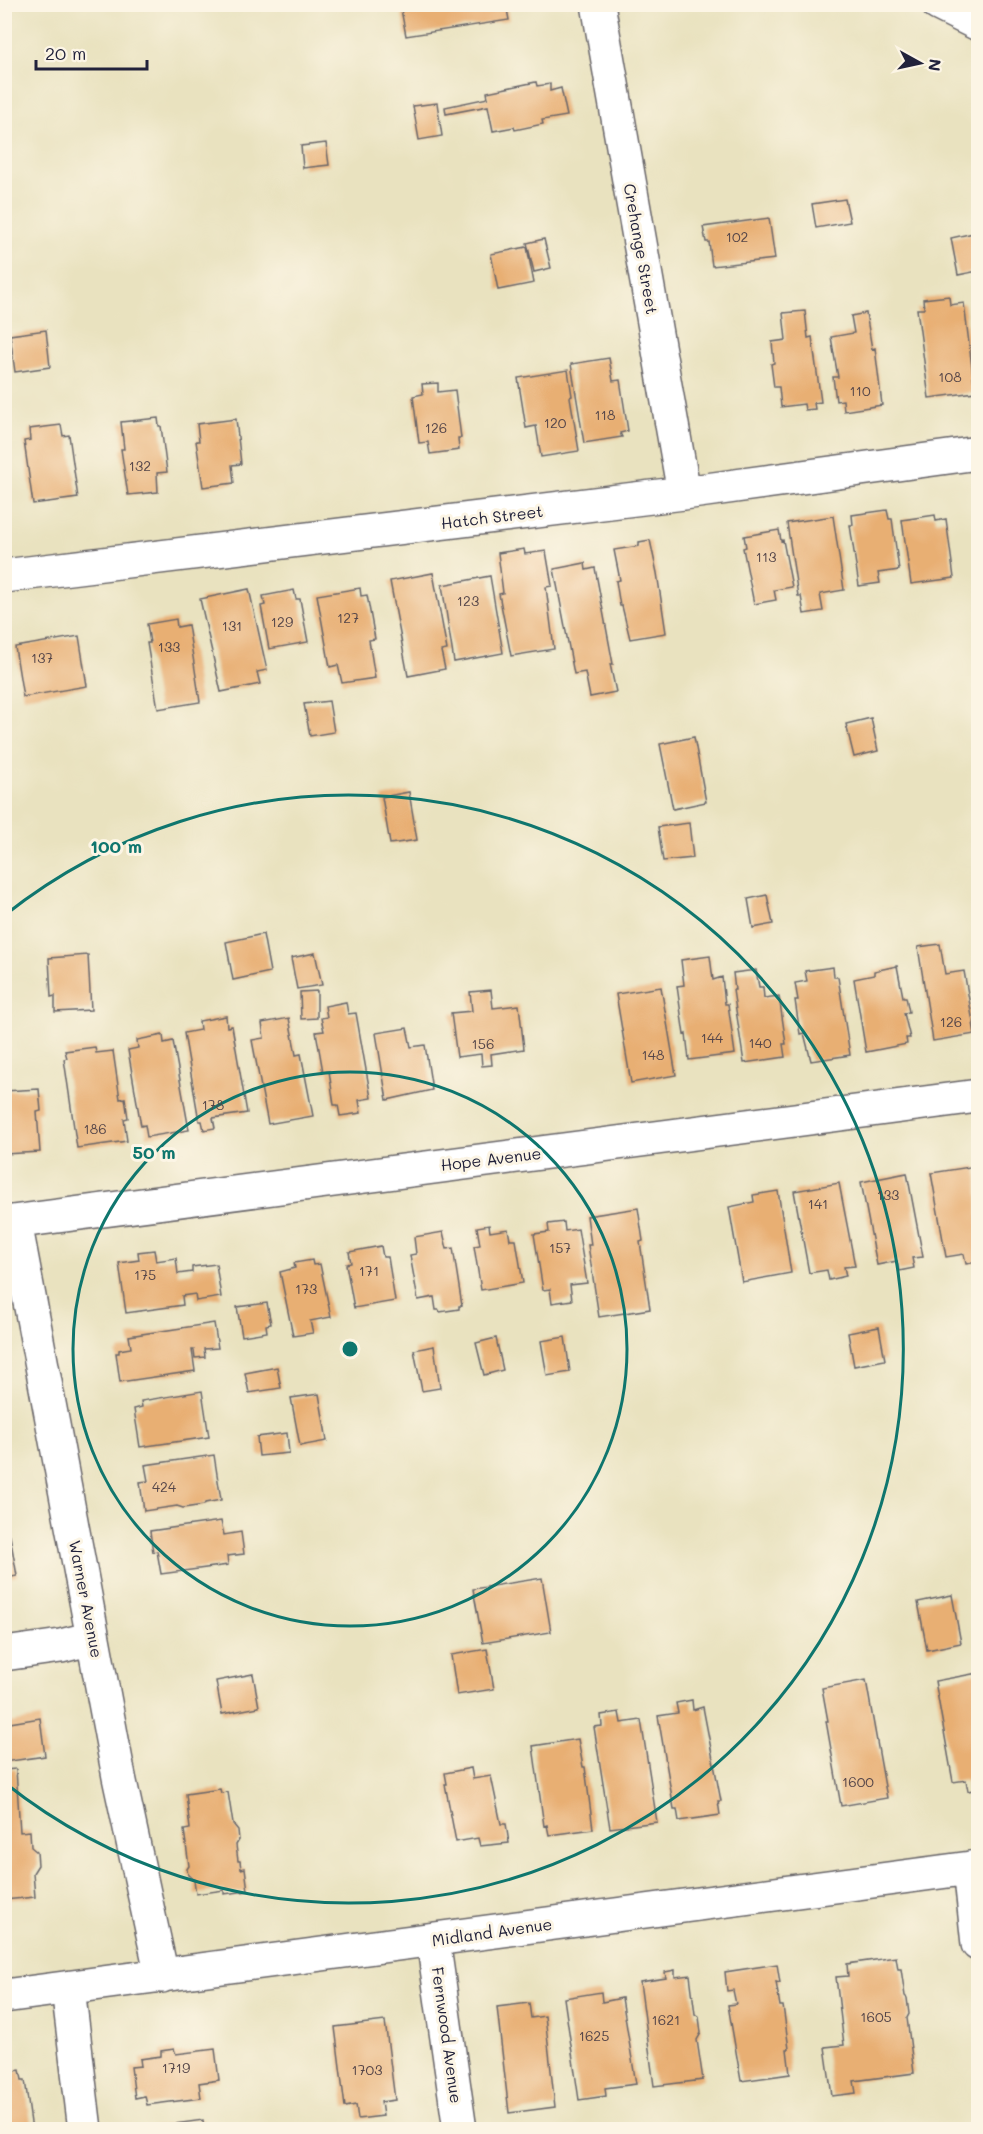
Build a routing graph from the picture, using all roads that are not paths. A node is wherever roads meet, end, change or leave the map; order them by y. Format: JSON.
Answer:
{"nodes":[{"id":1,"x":598,"y":4,"type":"edge"},
{"id":2,"x":938,"y":4,"type":"edge"},
{"id":3,"x":978,"y":24,"type":"edge"},
{"id":4,"x":978,"y":453,"type":"edge"},
{"id":5,"x":684,"y":493,"type":"junction"},
{"id":6,"x":4,"y":576,"type":"edge"},
{"id":7,"x":978,"y":1096,"type":"edge"},
{"id":8,"x":10,"y":1222,"type":"edge"},
{"id":9,"x":93,"y":1638,"type":"junction"},
{"id":10,"x":4,"y":1654,"type":"edge"},
{"id":11,"x":974,"y":1868,"type":"edge"},
{"id":12,"x":433,"y":1940,"type":"junction"},
{"id":13,"x":978,"y":1944,"type":"edge"},
{"id":14,"x":162,"y":1976,"type":"junction"},
{"id":15,"x":68,"y":1988,"type":"junction"},
{"id":16,"x":4,"y":1996,"type":"edge"},
{"id":17,"x":85,"y":2130,"type":"edge"},
{"id":18,"x":460,"y":2130,"type":"edge"}],
"edges":[{"from":1,"to":5,"type":"street","name":"Crehange Street"},
{"from":2,"to":3,"type":"street"},
{"from":4,"to":5,"type":"street","name":"Hatch Street"},
{"from":5,"to":6,"type":"street","name":"Hatch Street"},
{"from":7,"to":8,"type":"street","name":"Hope Avenue"},
{"from":8,"to":9,"type":"street","name":"Warner Avenue"},
{"from":9,"to":10,"type":"street"},
{"from":9,"to":14,"type":"street","name":"Warner Avenue"},
{"from":11,"to":12,"type":"street","name":"Midland Avenue"},
{"from":11,"to":13,"type":"street"},
{"from":12,"to":14,"type":"street","name":"Midland Avenue"},
{"from":12,"to":18,"type":"street","name":"Fernwood Avenue"},
{"from":14,"to":15,"type":"street","name":"Midland Avenue"},
{"from":15,"to":16,"type":"street","name":"Midland Avenue"},
{"from":15,"to":17,"type":"street"}]}
